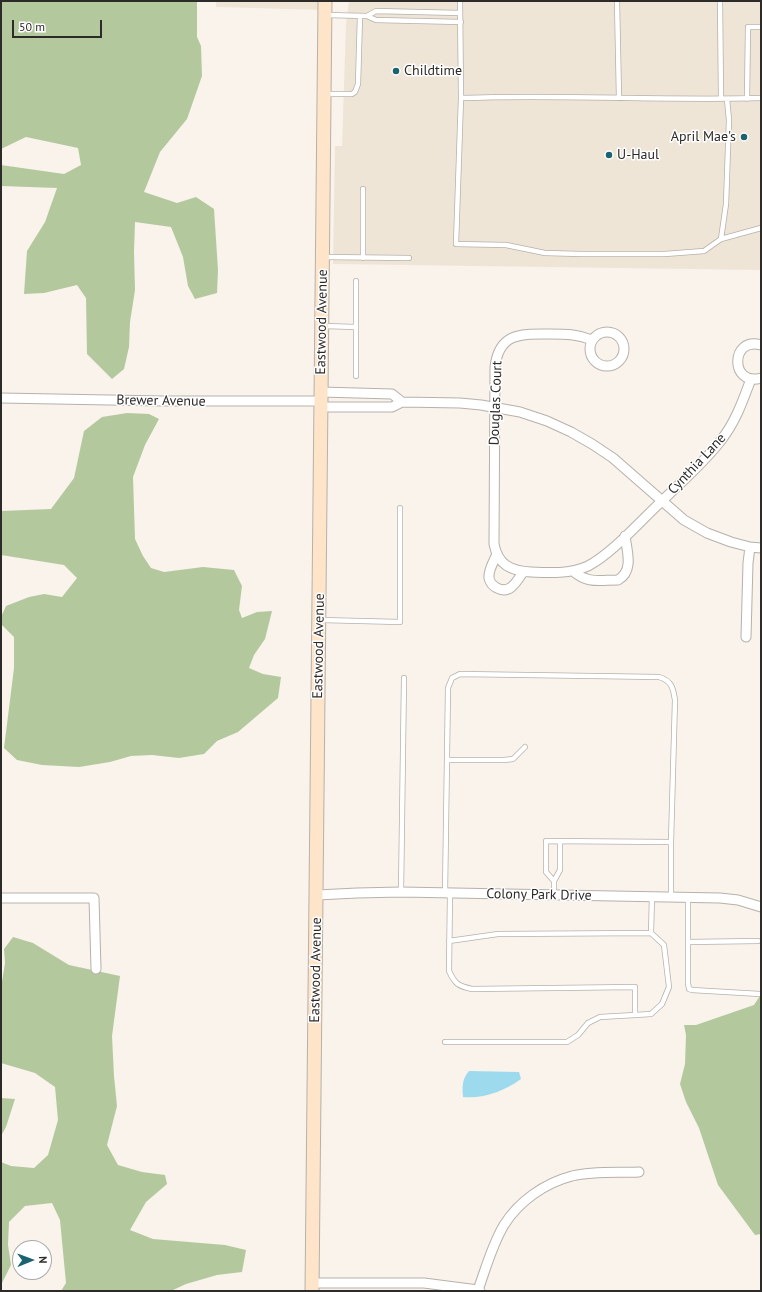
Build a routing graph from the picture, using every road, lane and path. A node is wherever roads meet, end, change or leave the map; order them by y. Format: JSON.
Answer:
{"nodes":[{"id":1,"x":325,"y":1,"type":"edge"},
{"id":2,"x":460,"y":1,"type":"edge"},
{"id":3,"x":617,"y":1,"type":"edge"},
{"id":4,"x":720,"y":1,"type":"edge"},
{"id":5,"x":460,"y":13,"type":"junction"},
{"id":6,"x":325,"y":15,"type":"junction"},
{"id":7,"x":360,"y":16,"type":"junction"},
{"id":8,"x":367,"y":16,"type":"junction"},
{"id":9,"x":461,"y":22,"type":"junction"},
{"id":10,"x":761,"y":27,"type":"edge"},
{"id":11,"x":324,"y":94,"type":"junction"},
{"id":12,"x":460,"y":98,"type":"junction"},
{"id":13,"x":619,"y":98,"type":"junction"},
{"id":14,"x":721,"y":98,"type":"junction"},
{"id":15,"x":727,"y":98,"type":"junction"},
{"id":16,"x":761,"y":98,"type":"edge"},
{"id":17,"x":747,"y":99,"type":"junction"},
{"id":18,"x":363,"y":189,"type":"dead end"},
{"id":19,"x":761,"y":228,"type":"edge"},
{"id":20,"x":721,"y":239,"type":"junction"},
{"id":21,"x":322,"y":257,"type":"junction"},
{"id":22,"x":363,"y":258,"type":"junction"},
{"id":23,"x":409,"y":258,"type":"dead end"},
{"id":24,"x":356,"y":281,"type":"dead end"},
{"id":25,"x":322,"y":326,"type":"junction"},
{"id":26,"x":356,"y":327,"type":"junction"},
{"id":27,"x":592,"y":340,"type":"dead end"},
{"id":28,"x":761,"y":345,"type":"edge"},
{"id":29,"x":356,"y":376,"type":"dead end"},
{"id":30,"x":761,"y":378,"type":"edge"},
{"id":31,"x":751,"y":379,"type":"junction"},
{"id":32,"x":1,"y":398,"type":"edge"},
{"id":33,"x":321,"y":400,"type":"junction"},
{"id":34,"x":402,"y":402,"type":"junction"},
{"id":35,"x":495,"y":407,"type":"junction"},
{"id":36,"x":662,"y":501,"type":"junction"},
{"id":37,"x":400,"y":508,"type":"dead end"},
{"id":38,"x":625,"y":536,"type":"junction"},
{"id":39,"x":750,"y":547,"type":"junction"},
{"id":40,"x":761,"y":548,"type":"edge"},
{"id":41,"x":497,"y":554,"type":"junction"},
{"id":42,"x":573,"y":571,"type":"junction"},
{"id":43,"x":523,"y":572,"type":"junction"},
{"id":44,"x":319,"y":620,"type":"junction"},
{"id":45,"x":746,"y":637,"type":"dead end"},
{"id":46,"x":404,"y":678,"type":"dead end"},
{"id":47,"x":526,"y":747,"type":"dead end"},
{"id":48,"x":447,"y":760,"type":"junction"},
{"id":49,"x":560,"y":841,"type":"junction"},
{"id":50,"x":671,"y":842,"type":"junction"},
{"id":51,"x":554,"y":881,"type":"junction"},
{"id":52,"x":401,"y":892,"type":"junction"},
{"id":53,"x":448,"y":894,"type":"junction"},
{"id":54,"x":317,"y":895,"type":"junction"},
{"id":55,"x":554,"y":896,"type":"junction"},
{"id":56,"x":652,"y":896,"type":"junction"},
{"id":57,"x":671,"y":897,"type":"junction"},
{"id":58,"x":688,"y":897,"type":"junction"},
{"id":59,"x":1,"y":898,"type":"edge"},
{"id":60,"x":761,"y":907,"type":"edge"},
{"id":61,"x":651,"y":933,"type":"junction"},
{"id":62,"x":449,"y":941,"type":"junction"},
{"id":63,"x":758,"y":941,"type":"dead end"},
{"id":64,"x":688,"y":942,"type":"junction"},
{"id":65,"x":96,"y":969,"type":"dead end"},
{"id":66,"x":760,"y":994,"type":"dead end"},
{"id":67,"x":635,"y":1015,"type":"junction"},
{"id":68,"x":445,"y":1042,"type":"dead end"},
{"id":69,"x":639,"y":1172,"type":"dead end"},
{"id":70,"x":312,"y":1287,"type":"edge"},
{"id":71,"x":479,"y":1290,"type":"edge"}],
"edges":[{"from":1,"to":6,"type":"street","name":"Eastwood Avenue"},
{"from":2,"to":5,"type":"lane"},
{"from":3,"to":13,"type":"lane"},
{"from":4,"to":14,"type":"lane"},
{"from":5,"to":8,"type":"lane"},
{"from":5,"to":9,"type":"lane"},
{"from":6,"to":7,"type":"lane"},
{"from":6,"to":11,"type":"street","name":"Eastwood Avenue"},
{"from":7,"to":8,"type":"lane"},
{"from":7,"to":11,"type":"lane"},
{"from":8,"to":9,"type":"lane"},
{"from":9,"to":12,"type":"lane"},
{"from":10,"to":17,"type":"lane"},
{"from":11,"to":21,"type":"street","name":"Eastwood Avenue"},
{"from":12,"to":13,"type":"lane"},
{"from":12,"to":20,"type":"lane"},
{"from":13,"to":14,"type":"lane"},
{"from":14,"to":15,"type":"lane"},
{"from":15,"to":17,"type":"lane"},
{"from":15,"to":20,"type":"lane"},
{"from":16,"to":17,"type":"lane"},
{"from":18,"to":22,"type":"lane"},
{"from":19,"to":20,"type":"lane"},
{"from":21,"to":22,"type":"lane"},
{"from":21,"to":25,"type":"street","name":"Eastwood Avenue"},
{"from":22,"to":23,"type":"lane"},
{"from":24,"to":26,"type":"lane"},
{"from":25,"to":26,"type":"lane"},
{"from":25,"to":33,"type":"street","name":"Eastwood Avenue"},
{"from":26,"to":29,"type":"lane"},
{"from":27,"to":35,"type":"street","name":"Douglas Court"},
{"from":28,"to":31,"type":"street"},
{"from":30,"to":31,"type":"street"},
{"from":31,"to":36,"type":"street","name":"Cynthia Lane"},
{"from":32,"to":33,"type":"street","name":"Brewer Avenue"},
{"from":33,"to":34,"type":"street"},
{"from":33,"to":34,"type":"street"},
{"from":33,"to":44,"type":"street","name":"Eastwood Avenue"},
{"from":34,"to":35,"type":"street"},
{"from":35,"to":36,"type":"street"},
{"from":35,"to":41,"type":"street","name":"Douglas Court"},
{"from":36,"to":38,"type":"street","name":"Cynthia Lane"},
{"from":36,"to":39,"type":"street"},
{"from":37,"to":44,"type":"lane"},
{"from":38,"to":42,"type":"street","name":"Cynthia Lane"},
{"from":38,"to":42,"type":"street"},
{"from":39,"to":40,"type":"street"},
{"from":39,"to":45,"type":"street"},
{"from":41,"to":43,"type":"street","name":"Cynthia Lane"},
{"from":41,"to":43,"type":"street"},
{"from":42,"to":43,"type":"street","name":"Cynthia Lane"},
{"from":44,"to":54,"type":"street","name":"Eastwood Avenue"},
{"from":46,"to":52,"type":"lane"},
{"from":47,"to":48,"type":"lane"},
{"from":48,"to":50,"type":"lane"},
{"from":48,"to":53,"type":"lane"},
{"from":49,"to":50,"type":"lane"},
{"from":49,"to":51,"type":"lane"},
{"from":49,"to":51,"type":"lane"},
{"from":50,"to":57,"type":"lane"},
{"from":51,"to":55,"type":"lane"},
{"from":52,"to":53,"type":"street","name":"Colony Park Drive"},
{"from":52,"to":54,"type":"street","name":"Colony Park Drive"},
{"from":53,"to":55,"type":"street","name":"Colony Park Drive"},
{"from":53,"to":62,"type":"lane"},
{"from":54,"to":70,"type":"street","name":"Eastwood Avenue"},
{"from":55,"to":56,"type":"street","name":"Colony Park Drive"},
{"from":56,"to":57,"type":"street","name":"Colony Park Drive"},
{"from":56,"to":61,"type":"lane"},
{"from":57,"to":58,"type":"street","name":"Colony Park Drive"},
{"from":58,"to":60,"type":"street","name":"Colony Park Drive"},
{"from":58,"to":64,"type":"lane"},
{"from":59,"to":65,"type":"street"},
{"from":61,"to":62,"type":"lane"},
{"from":61,"to":67,"type":"lane"},
{"from":62,"to":67,"type":"lane"},
{"from":63,"to":64,"type":"lane"},
{"from":64,"to":66,"type":"lane"},
{"from":67,"to":68,"type":"lane"},
{"from":69,"to":71,"type":"street"},
{"from":70,"to":71,"type":"street"}]}
